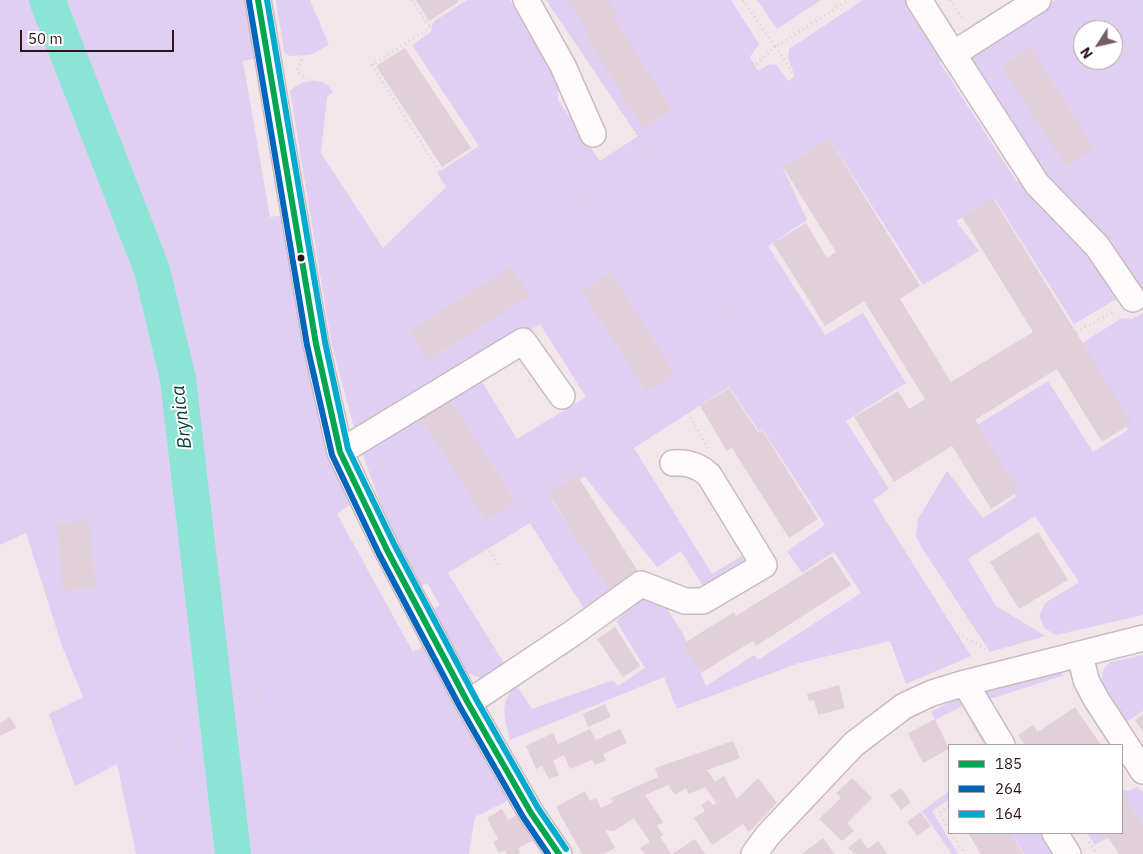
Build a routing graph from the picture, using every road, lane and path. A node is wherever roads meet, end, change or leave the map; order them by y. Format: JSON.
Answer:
{"nodes":[{"id":1,"x":95,"y":0,"type":"edge"},
{"id":2,"x":205,"y":0,"type":"edge"},
{"id":3,"x":258,"y":0,"type":"edge"},
{"id":4,"x":295,"y":0,"type":"edge"},
{"id":5,"x":412,"y":0,"type":"edge"},
{"id":6,"x":473,"y":0,"type":"edge"},
{"id":7,"x":526,"y":0,"type":"edge"},
{"id":8,"x":743,"y":0,"type":"edge"},
{"id":9,"x":849,"y":0,"type":"edge"},
{"id":10,"x":919,"y":0,"type":"edge"},
{"id":11,"x":1038,"y":0,"type":"edge"},
{"id":12,"x":1138,"y":0,"type":"edge"},
{"id":13,"x":1143,"y":8,"type":"edge"},
{"id":14,"x":0,"y":11,"type":"edge"},
{"id":15,"x":105,"y":24,"type":"junction"},
{"id":16,"x":431,"y":28,"type":"junction"},
{"id":17,"x":572,"y":33,"type":"dead end"},
{"id":18,"x":178,"y":44,"type":"junction"},
{"id":19,"x":775,"y":47,"type":"junction"},
{"id":20,"x":953,"y":54,"type":"junction"},
{"id":21,"x":240,"y":62,"type":"dead end"},
{"id":22,"x":730,"y":109,"type":"junction"},
{"id":23,"x":1124,"y":116,"type":"dead end"},
{"id":24,"x":593,"y":134,"type":"dead end"},
{"id":25,"x":152,"y":144,"type":"junction"},
{"id":26,"x":650,"y":155,"type":"junction"},
{"id":27,"x":1059,"y":173,"type":"dead end"},
{"id":28,"x":1143,"y":178,"type":"edge"},
{"id":29,"x":589,"y":189,"type":"junction"},
{"id":30,"x":885,"y":226,"type":"dead end"},
{"id":31,"x":515,"y":234,"type":"junction"},
{"id":32,"x":193,"y":243,"type":"junction"},
{"id":33,"x":283,"y":287,"type":"dead end"},
{"id":34,"x":564,"y":303,"type":"junction"},
{"id":35,"x":1125,"y":304,"type":"joint"},
{"id":36,"x":547,"y":315,"type":"dead end"},
{"id":37,"x":368,"y":327,"type":"dead end"},
{"id":38,"x":732,"y":329,"type":"junction"},
{"id":39,"x":1076,"y":332,"type":"dead end"},
{"id":40,"x":344,"y":358,"type":"dead end"},
{"id":41,"x":562,"y":396,"type":"dead end"},
{"id":42,"x":400,"y":414,"type":"junction"},
{"id":43,"x":654,"y":423,"type":"junction"},
{"id":44,"x":350,"y":446,"type":"junction"},
{"id":45,"x":673,"y":463,"type":"dead end"},
{"id":46,"x":392,"y":506,"type":"dead end"},
{"id":47,"x":477,"y":532,"type":"junction"},
{"id":48,"x":500,"y":567,"type":"dead end"},
{"id":49,"x":900,"y":602,"type":"junction"},
{"id":50,"x":446,"y":609,"type":"dead end"},
{"id":51,"x":1143,"y":638,"type":"edge"},
{"id":52,"x":996,"y":654,"type":"dead end"},
{"id":53,"x":1080,"y":654,"type":"junction"},
{"id":54,"x":955,"y":678,"type":"junction"},
{"id":55,"x":489,"y":690,"type":"junction"},
{"id":56,"x":468,"y":703,"type":"junction"},
{"id":57,"x":486,"y":733,"type":"junction"},
{"id":58,"x":1001,"y":744,"type":"edge"},
{"id":59,"x":1143,"y":771,"type":"edge"},
{"id":60,"x":948,"y":807,"type":"edge"},
{"id":61,"x":948,"y":827,"type":"edge"},
{"id":62,"x":953,"y":834,"type":"edge"},
{"id":63,"x":1056,"y":834,"type":"edge"},
{"id":64,"x":188,"y":854,"type":"edge"},
{"id":65,"x":277,"y":854,"type":"edge"},
{"id":66,"x":314,"y":854,"type":"edge"},
{"id":67,"x":559,"y":854,"type":"edge"},
{"id":68,"x":754,"y":854,"type":"edge"},
{"id":69,"x":965,"y":854,"type":"edge"},
{"id":70,"x":1068,"y":854,"type":"edge"}],
"edges":[{"from":1,"to":15,"type":"path"},
{"from":2,"to":18,"type":"path"},
{"from":3,"to":44,"type":"street"},
{"from":4,"to":40,"type":"path"},
{"from":5,"to":16,"type":"path"},
{"from":6,"to":16,"type":"path"},
{"from":7,"to":24,"type":"street"},
{"from":8,"to":19,"type":"path"},
{"from":9,"to":19,"type":"path"},
{"from":10,"to":20,"type":"street"},
{"from":11,"to":20,"type":"street"},
{"from":12,"to":13,"type":"path"},
{"from":12,"to":23,"type":"path"},
{"from":14,"to":64,"type":"path"},
{"from":15,"to":18,"type":"path"},
{"from":15,"to":25,"type":"path"},
{"from":16,"to":31,"type":"path"},
{"from":17,"to":26,"type":"path"},
{"from":18,"to":21,"type":"path"},
{"from":18,"to":25,"type":"path"},
{"from":19,"to":22,"type":"path"},
{"from":19,"to":30,"type":"path"},
{"from":20,"to":35,"type":"street"},
{"from":22,"to":26,"type":"path"},
{"from":22,"to":38,"type":"path"},
{"from":25,"to":32,"type":"path"},
{"from":26,"to":29,"type":"path"},
{"from":26,"to":38,"type":"path"},
{"from":27,"to":28,"type":"path"},
{"from":29,"to":31,"type":"path"},
{"from":29,"to":34,"type":"path"},
{"from":31,"to":34,"type":"path"},
{"from":31,"to":37,"type":"path"},
{"from":32,"to":33,"type":"path"},
{"from":32,"to":65,"type":"path"},
{"from":34,"to":36,"type":"path"},
{"from":34,"to":43,"type":"path"},
{"from":35,"to":39,"type":"path"},
{"from":38,"to":43,"type":"path"},
{"from":38,"to":49,"type":"path"},
{"from":41,"to":42,"type":"street"},
{"from":42,"to":44,"type":"street"},
{"from":42,"to":47,"type":"path"},
{"from":43,"to":47,"type":"path"},
{"from":44,"to":46,"type":"path"},
{"from":44,"to":56,"type":"street"},
{"from":45,"to":55,"type":"street"},
{"from":47,"to":48,"type":"path"},
{"from":49,"to":52,"type":"path"},
{"from":49,"to":54,"type":"path"},
{"from":50,"to":55,"type":"path"},
{"from":51,"to":53,"type":"street"},
{"from":53,"to":54,"type":"street"},
{"from":53,"to":59,"type":"street"},
{"from":54,"to":58,"type":"street"},
{"from":54,"to":68,"type":"street"},
{"from":55,"to":56,"type":"street"},
{"from":56,"to":57,"type":"street"},
{"from":57,"to":66,"type":"path"},
{"from":57,"to":67,"type":"street"},
{"from":60,"to":61,"type":"path"},
{"from":62,"to":69,"type":"path"},
{"from":63,"to":70,"type":"street"}]}
